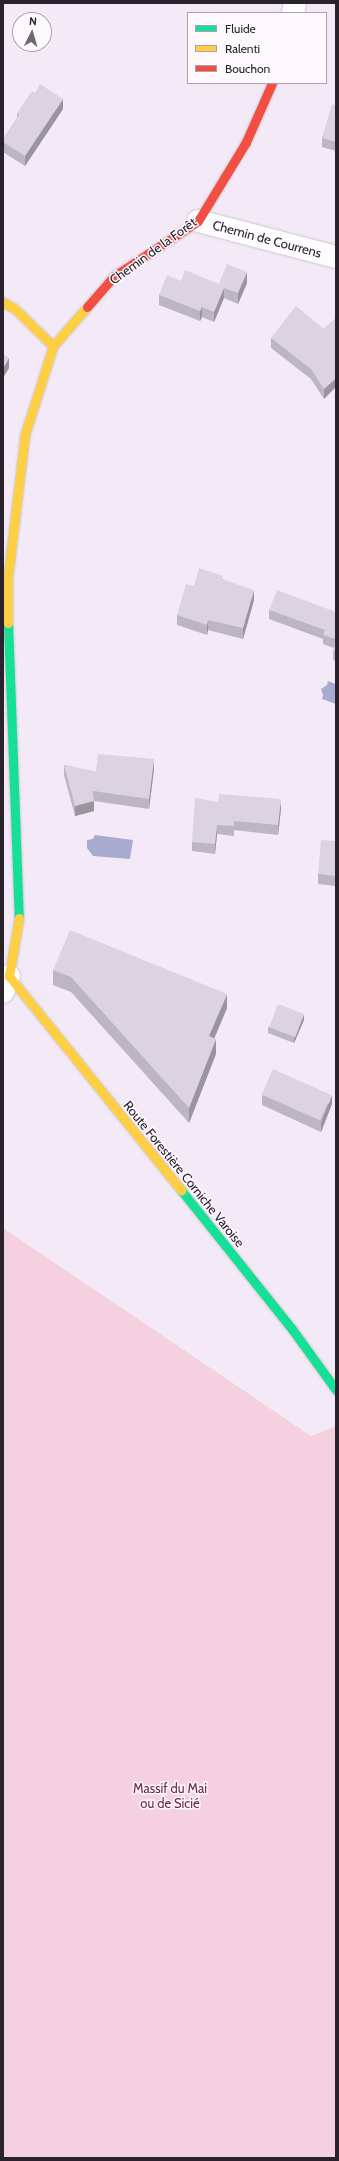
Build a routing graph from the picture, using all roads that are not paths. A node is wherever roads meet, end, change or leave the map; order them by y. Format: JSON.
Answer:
{"nodes":[{"id":1,"x":272,"y":84,"type":"edge"},
{"id":2,"x":198,"y":221,"type":"junction"},
{"id":3,"x":336,"y":257,"type":"edge"},
{"id":4,"x":3,"y":302,"type":"edge"},
{"id":5,"x":53,"y":346,"type":"junction"},
{"id":6,"x":6,"y":984,"type":"edge"},
{"id":7,"x":292,"y":1329,"type":"junction"},
{"id":8,"x":319,"y":1350,"type":"dead end"},
{"id":9,"x":336,"y":1390,"type":"edge"}],
"edges":[{"from":1,"to":2,"type":"street","name":"Chemin de la Forêt"},
{"from":2,"to":3,"type":"street","name":"Chemin de Courrens"},
{"from":2,"to":5,"type":"street","name":"Chemin de la Forêt"},
{"from":4,"to":5,"type":"street"},
{"from":5,"to":6,"type":"street"},
{"from":6,"to":7,"type":"street","name":"Route Forestière Corniche Varoise"},
{"from":7,"to":8,"type":"street"},
{"from":7,"to":9,"type":"street","name":"Route Forestière Corniche Varoise"}]}
